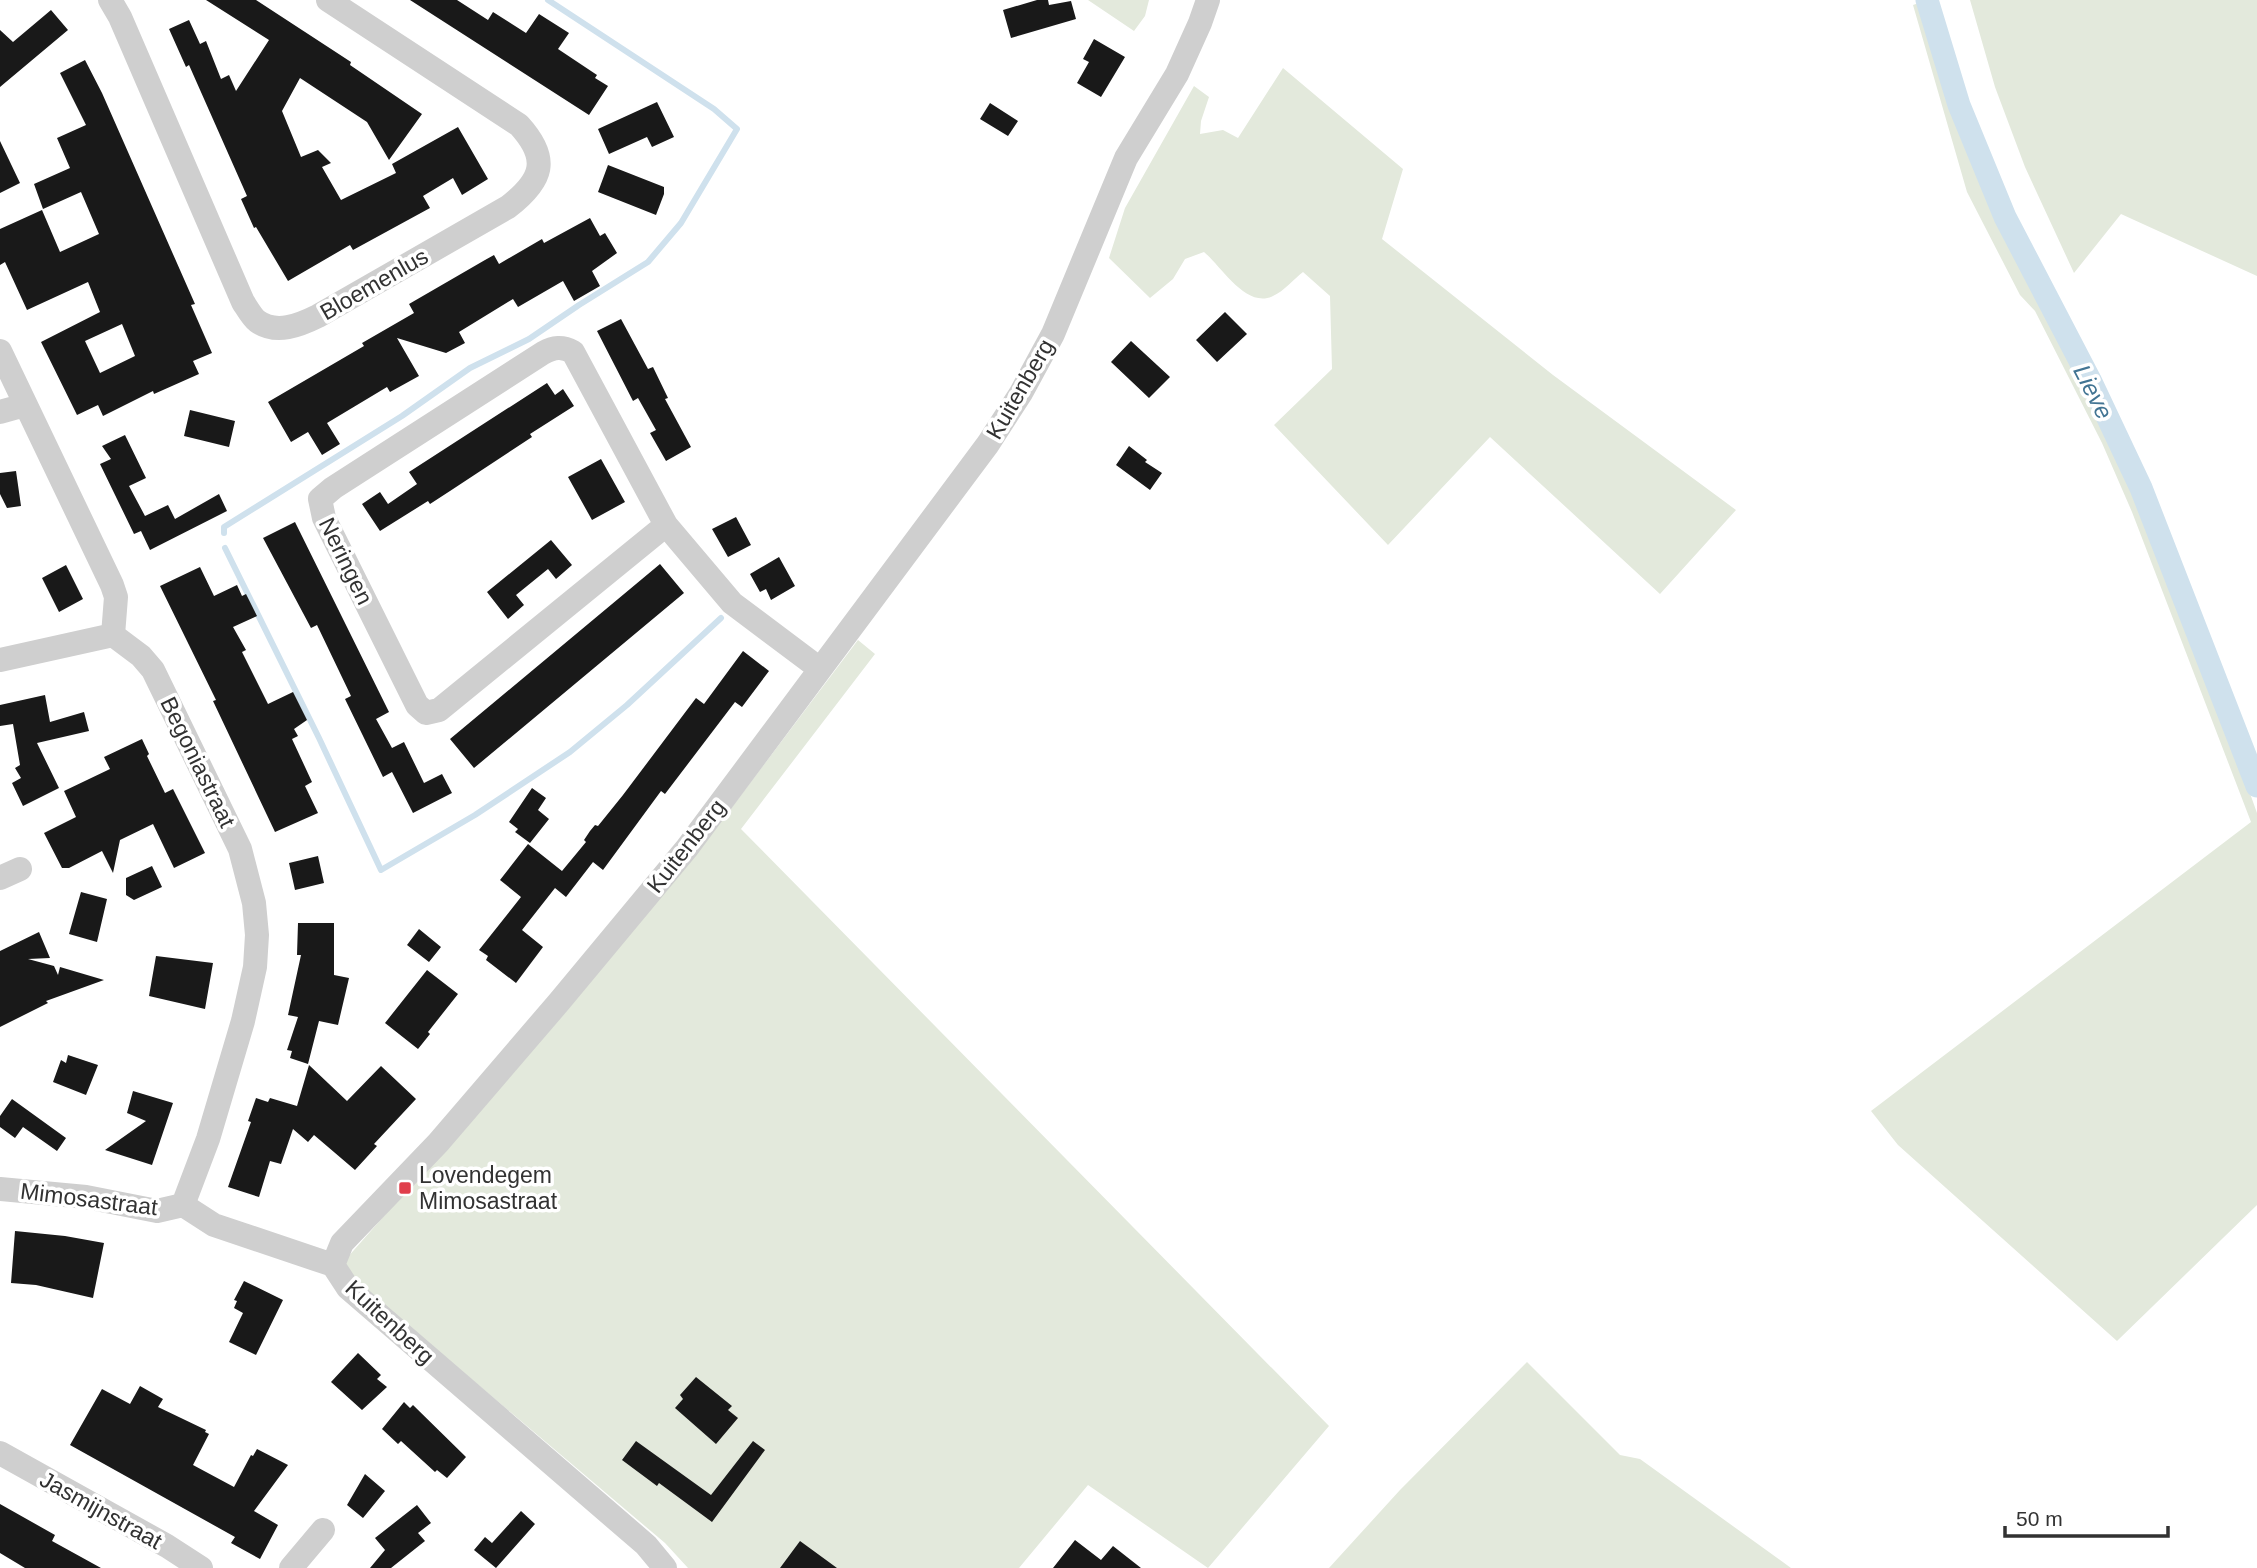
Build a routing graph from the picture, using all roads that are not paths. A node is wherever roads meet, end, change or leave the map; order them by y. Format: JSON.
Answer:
{"nodes":[{"id":1,"x":110,"y":0,"type":"edge"},
{"id":2,"x":328,"y":0,"type":"edge"},
{"id":3,"x":1208,"y":0,"type":"edge"},
{"id":4,"x":0,"y":351,"type":"edge"},
{"id":5,"x":25,"y":405,"type":"junction"},
{"id":6,"x":0,"y":412,"type":"edge"},
{"id":7,"x":666,"y":525,"type":"junction"},
{"id":8,"x":113,"y":635,"type":"junction"},
{"id":9,"x":0,"y":660,"type":"edge"},
{"id":10,"x":820,"y":669,"type":"junction"},
{"id":11,"x":0,"y":1189,"type":"edge"},
{"id":12,"x":184,"y":1205,"type":"junction"},
{"id":13,"x":333,"y":1265,"type":"junction"},
{"id":14,"x":0,"y":1453,"type":"edge"},
{"id":15,"x":323,"y":1530,"type":"dead end"},
{"id":16,"x":201,"y":1568,"type":"edge"},
{"id":17,"x":291,"y":1568,"type":"edge"},
{"id":18,"x":666,"y":1568,"type":"edge"}],
"edges":[{"from":1,"to":2,"type":"street","name":"Bloemenlus"},
{"from":3,"to":10,"type":"street","name":"Kuitenberg"},
{"from":4,"to":5,"type":"street"},
{"from":5,"to":6,"type":"street"},
{"from":5,"to":8,"type":"street"},
{"from":7,"to":7,"type":"street","name":"Neringen"},
{"from":7,"to":10,"type":"street","name":"Neringen"},
{"from":8,"to":9,"type":"street"},
{"from":8,"to":12,"type":"street","name":"Begoniastraat"},
{"from":10,"to":13,"type":"street","name":"Kuitenberg"},
{"from":11,"to":12,"type":"street","name":"Mimosastraat"},
{"from":12,"to":13,"type":"street","name":"Mimosastraat"},
{"from":13,"to":18,"type":"street","name":"Kuitenberg"},
{"from":14,"to":16,"type":"street","name":"Jasmijnstraat"},
{"from":15,"to":17,"type":"street"}]}
